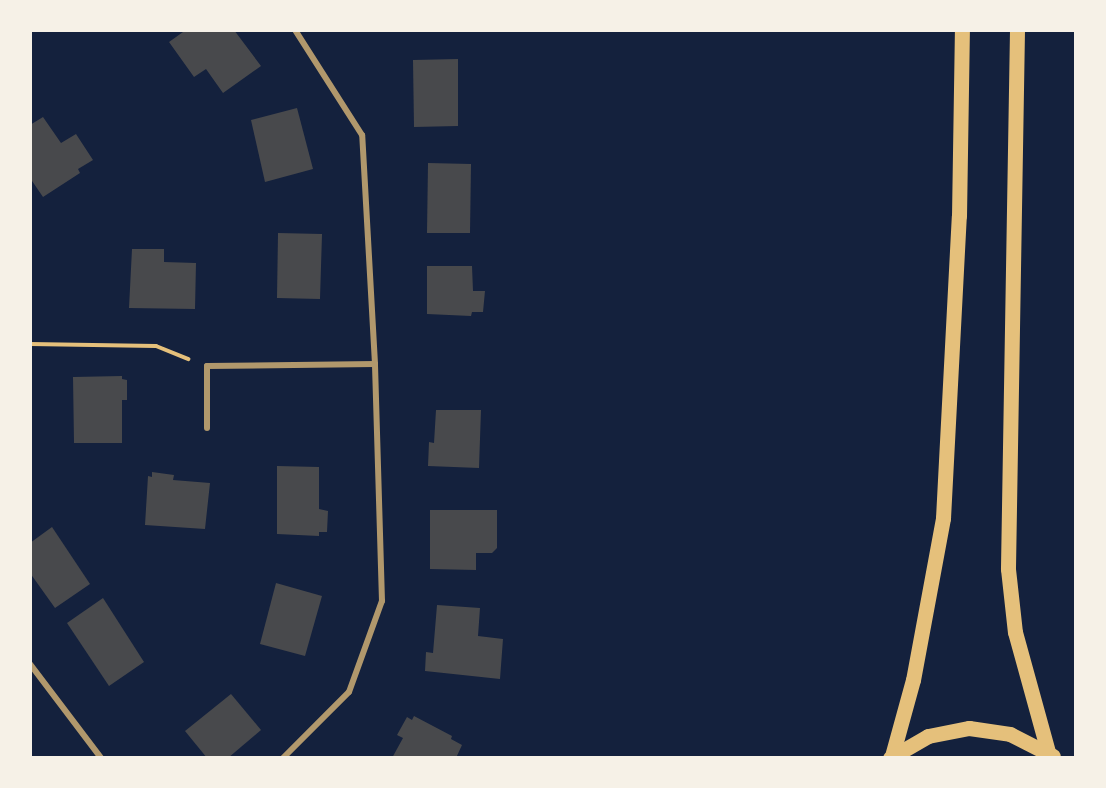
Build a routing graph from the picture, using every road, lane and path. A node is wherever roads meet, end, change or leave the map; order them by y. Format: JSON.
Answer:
{"nodes":[{"id":1,"x":295,"y":30,"type":"edge"},
{"id":2,"x":962,"y":30,"type":"edge"},
{"id":3,"x":1017,"y":30,"type":"edge"},
{"id":4,"x":30,"y":344,"type":"edge"},
{"id":5,"x":375,"y":364,"type":"junction"},
{"id":6,"x":207,"y":366,"type":"junction"},
{"id":7,"x":207,"y":428,"type":"dead end"},
{"id":8,"x":30,"y":664,"type":"edge"},
{"id":9,"x":1052,"y":755,"type":"edge"},
{"id":10,"x":891,"y":757,"type":"edge"},
{"id":11,"x":101,"y":758,"type":"edge"},
{"id":12,"x":283,"y":758,"type":"edge"}],
"edges":[{"from":1,"to":5,"type":"street"},
{"from":2,"to":10,"type":"main road"},
{"from":3,"to":9,"type":"main road"},
{"from":4,"to":6,"type":"path"},
{"from":5,"to":6,"type":"street"},
{"from":5,"to":12,"type":"street"},
{"from":6,"to":7,"type":"street"},
{"from":8,"to":11,"type":"street"},
{"from":9,"to":10,"type":"main road"}]}
